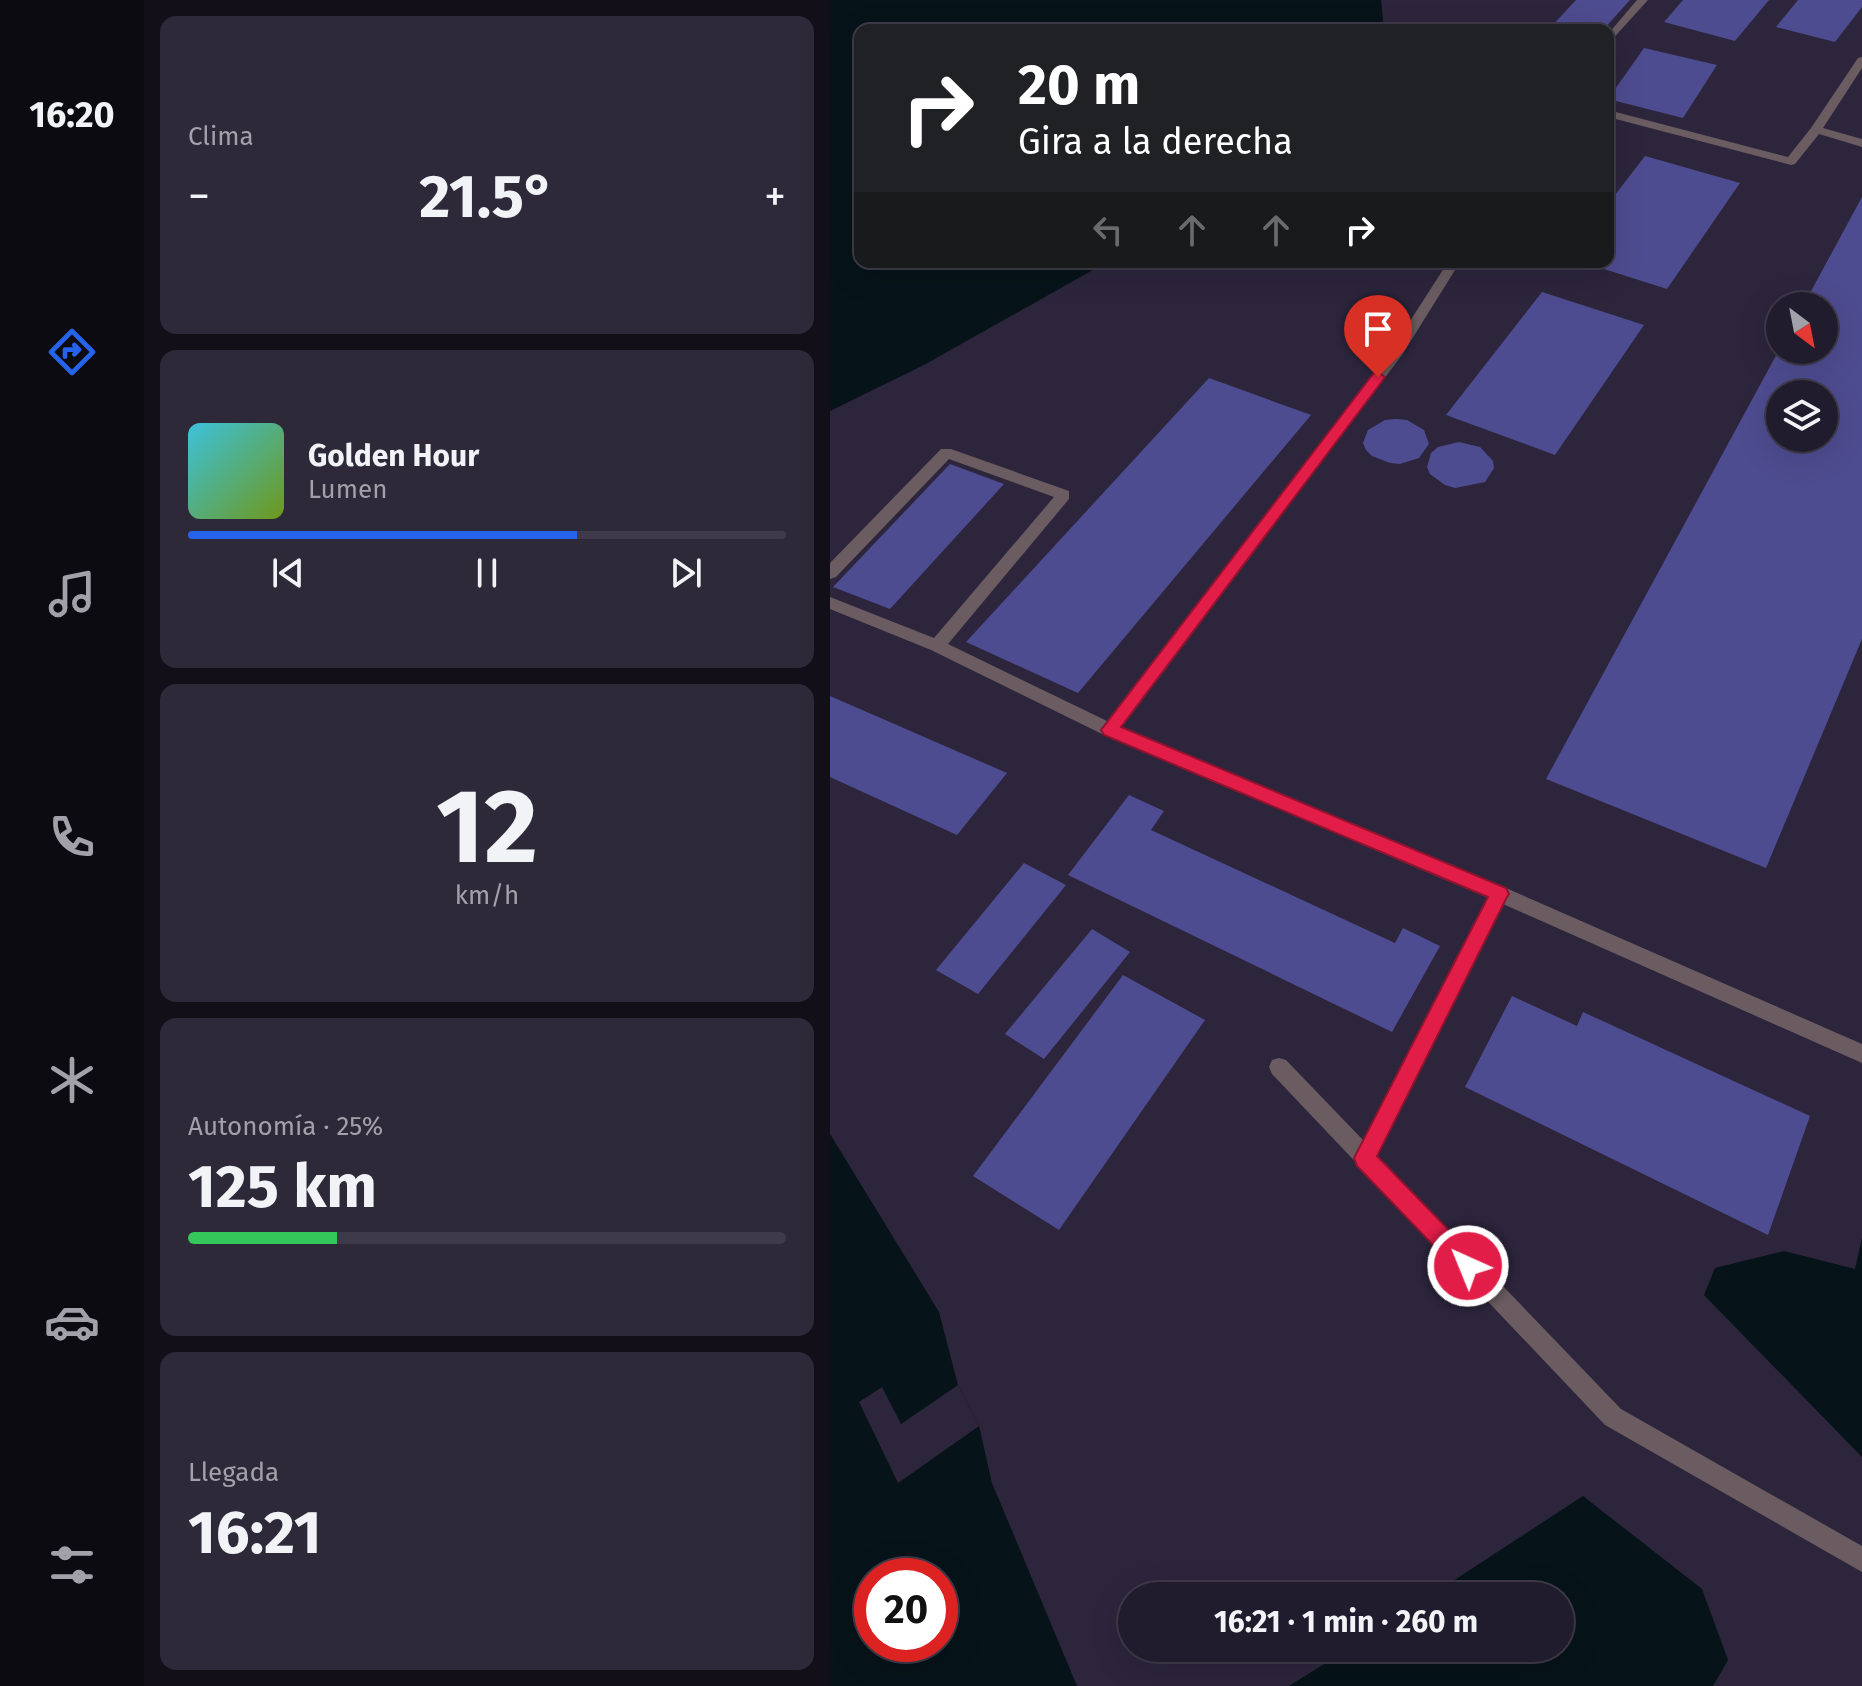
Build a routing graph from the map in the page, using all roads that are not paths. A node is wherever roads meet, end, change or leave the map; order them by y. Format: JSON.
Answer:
{"nodes":[{"id":1,"x":1643,"y":0,"type":"edge"},
{"id":2,"x":1614,"y":34,"type":"edge"},
{"id":3,"x":1862,"y":60,"type":"edge"},
{"id":4,"x":1614,"y":115,"type":"edge"},
{"id":5,"x":1816,"y":130,"type":"junction"},
{"id":6,"x":1862,"y":143,"type":"edge"},
{"id":7,"x":1450,"y":268,"type":"edge"},
{"id":8,"x":830,"y":573,"type":"edge"},
{"id":9,"x":830,"y":603,"type":"edge"},
{"id":10,"x":937,"y":646,"type":"junction"},
{"id":11,"x":1110,"y":730,"type":"junction"},
{"id":12,"x":1499,"y":894,"type":"junction"},
{"id":13,"x":1862,"y":1054,"type":"edge"},
{"id":14,"x":1279,"y":1067,"type":"dead end"},
{"id":15,"x":1365,"y":1158,"type":"junction"},
{"id":16,"x":1862,"y":1560,"type":"edge"}],
"edges":[{"from":1,"to":2,"type":"lane"},
{"from":3,"to":5,"type":"lane"},
{"from":4,"to":5,"type":"lane"},
{"from":5,"to":6,"type":"lane"},
{"from":7,"to":11,"type":"lane"},
{"from":8,"to":10,"type":"lane"},
{"from":9,"to":10,"type":"lane"},
{"from":10,"to":11,"type":"lane"},
{"from":11,"to":12,"type":"lane"},
{"from":12,"to":13,"type":"lane"},
{"from":12,"to":15,"type":"lane"},
{"from":14,"to":15,"type":"lane"},
{"from":15,"to":16,"type":"lane"}]}
